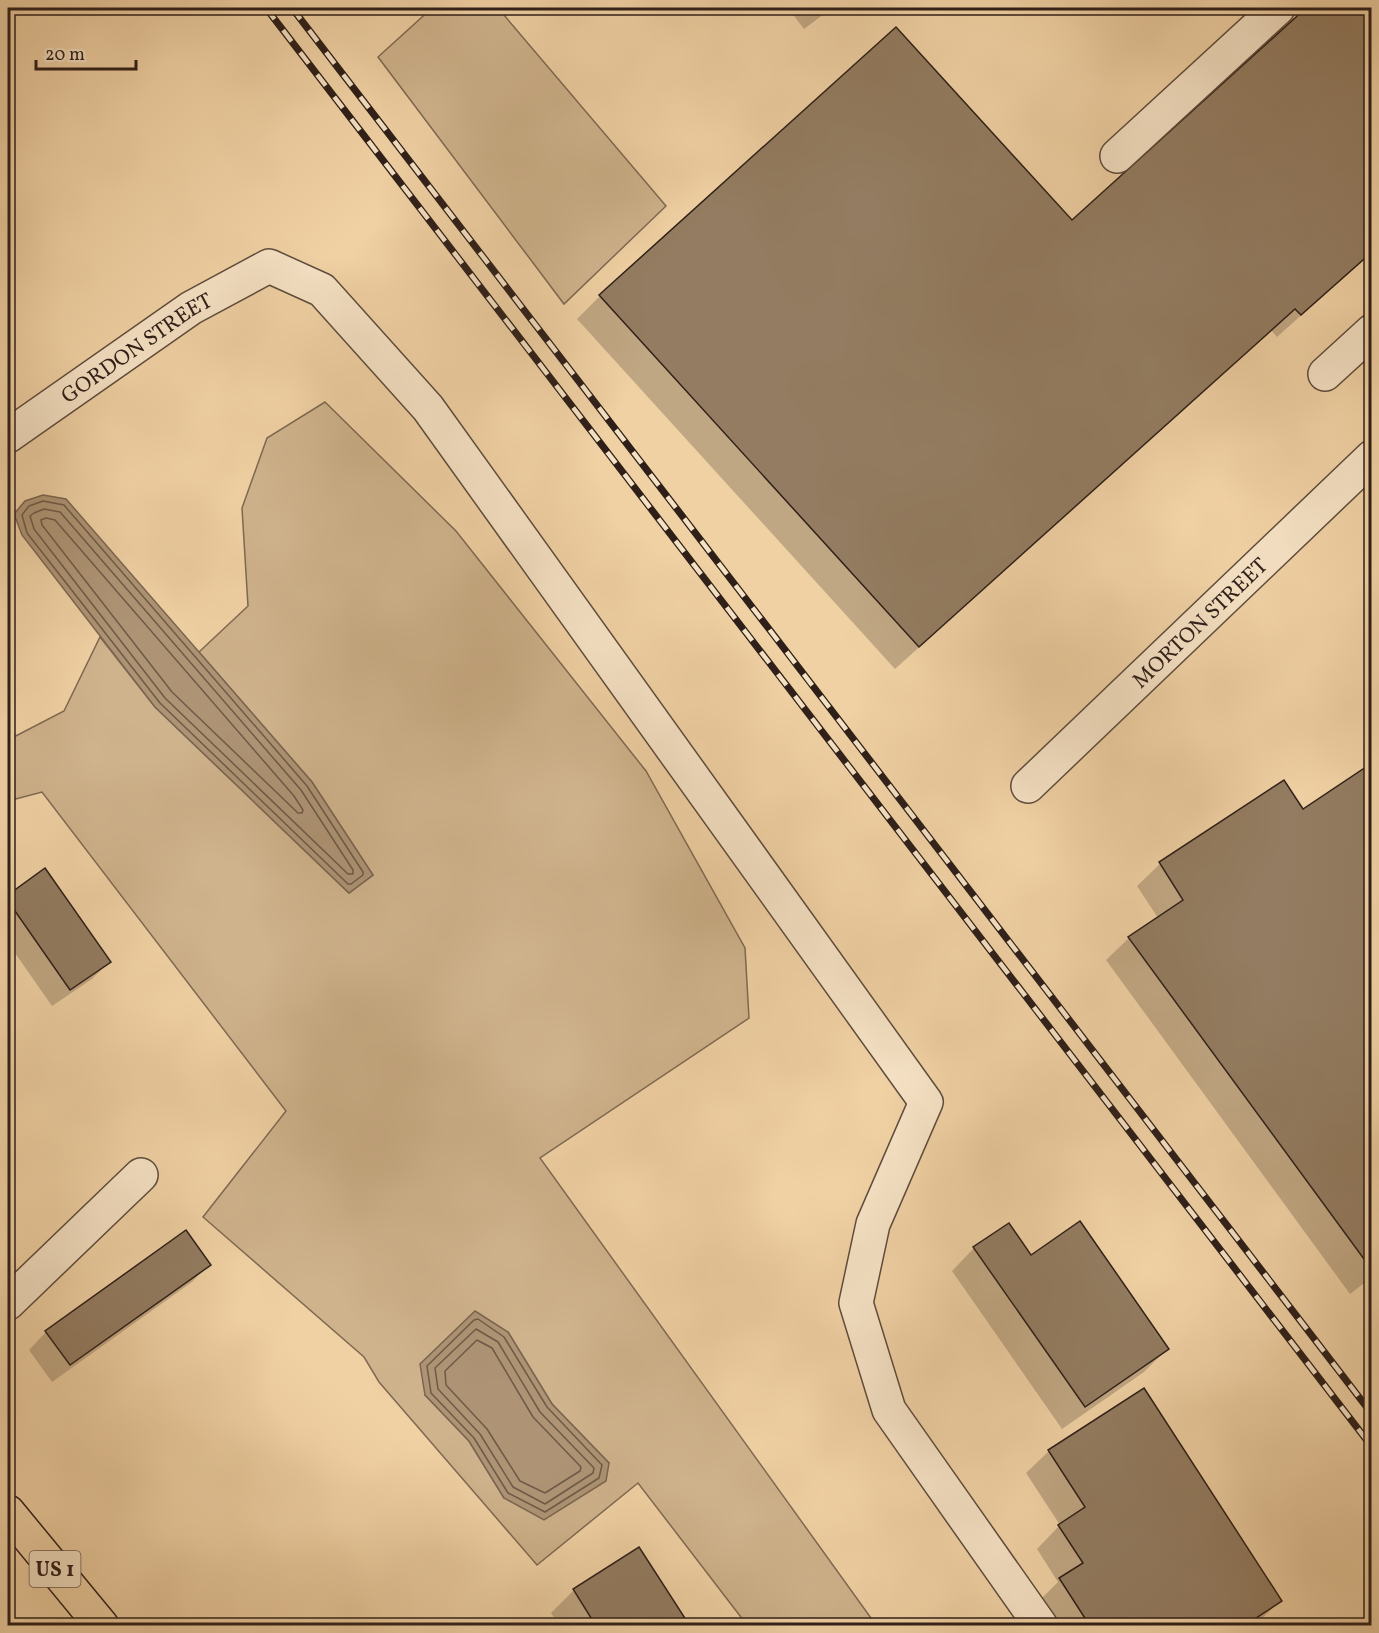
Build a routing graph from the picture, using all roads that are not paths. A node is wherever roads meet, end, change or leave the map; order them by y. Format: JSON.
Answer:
{"nodes":[{"id":1,"x":1278,"y":8,"type":"edge"},
{"id":2,"x":1117,"y":156,"type":"dead end"},
{"id":3,"x":1371,"y":331,"type":"edge"},
{"id":4,"x":1325,"y":374,"type":"dead end"},
{"id":5,"x":8,"y":436,"type":"edge"},
{"id":6,"x":1368,"y":470,"type":"edge"},
{"id":7,"x":1028,"y":786,"type":"dead end"},
{"id":8,"x":141,"y":1175,"type":"dead end"},
{"id":9,"x":8,"y":1303,"type":"edge"},
{"id":10,"x":8,"y":1512,"type":"edge"},
{"id":11,"x":102,"y":1626,"type":"edge"},
{"id":12,"x":1041,"y":1626,"type":"edge"}],
"edges":[{"from":1,"to":2,"type":"street"},
{"from":3,"to":4,"type":"street"},
{"from":5,"to":12,"type":"street","name":"GORDON STREET"},
{"from":6,"to":7,"type":"street","name":"MORTON STREET"},
{"from":8,"to":9,"type":"street"},
{"from":10,"to":11,"type":"main road","number":"US 1"}]}
